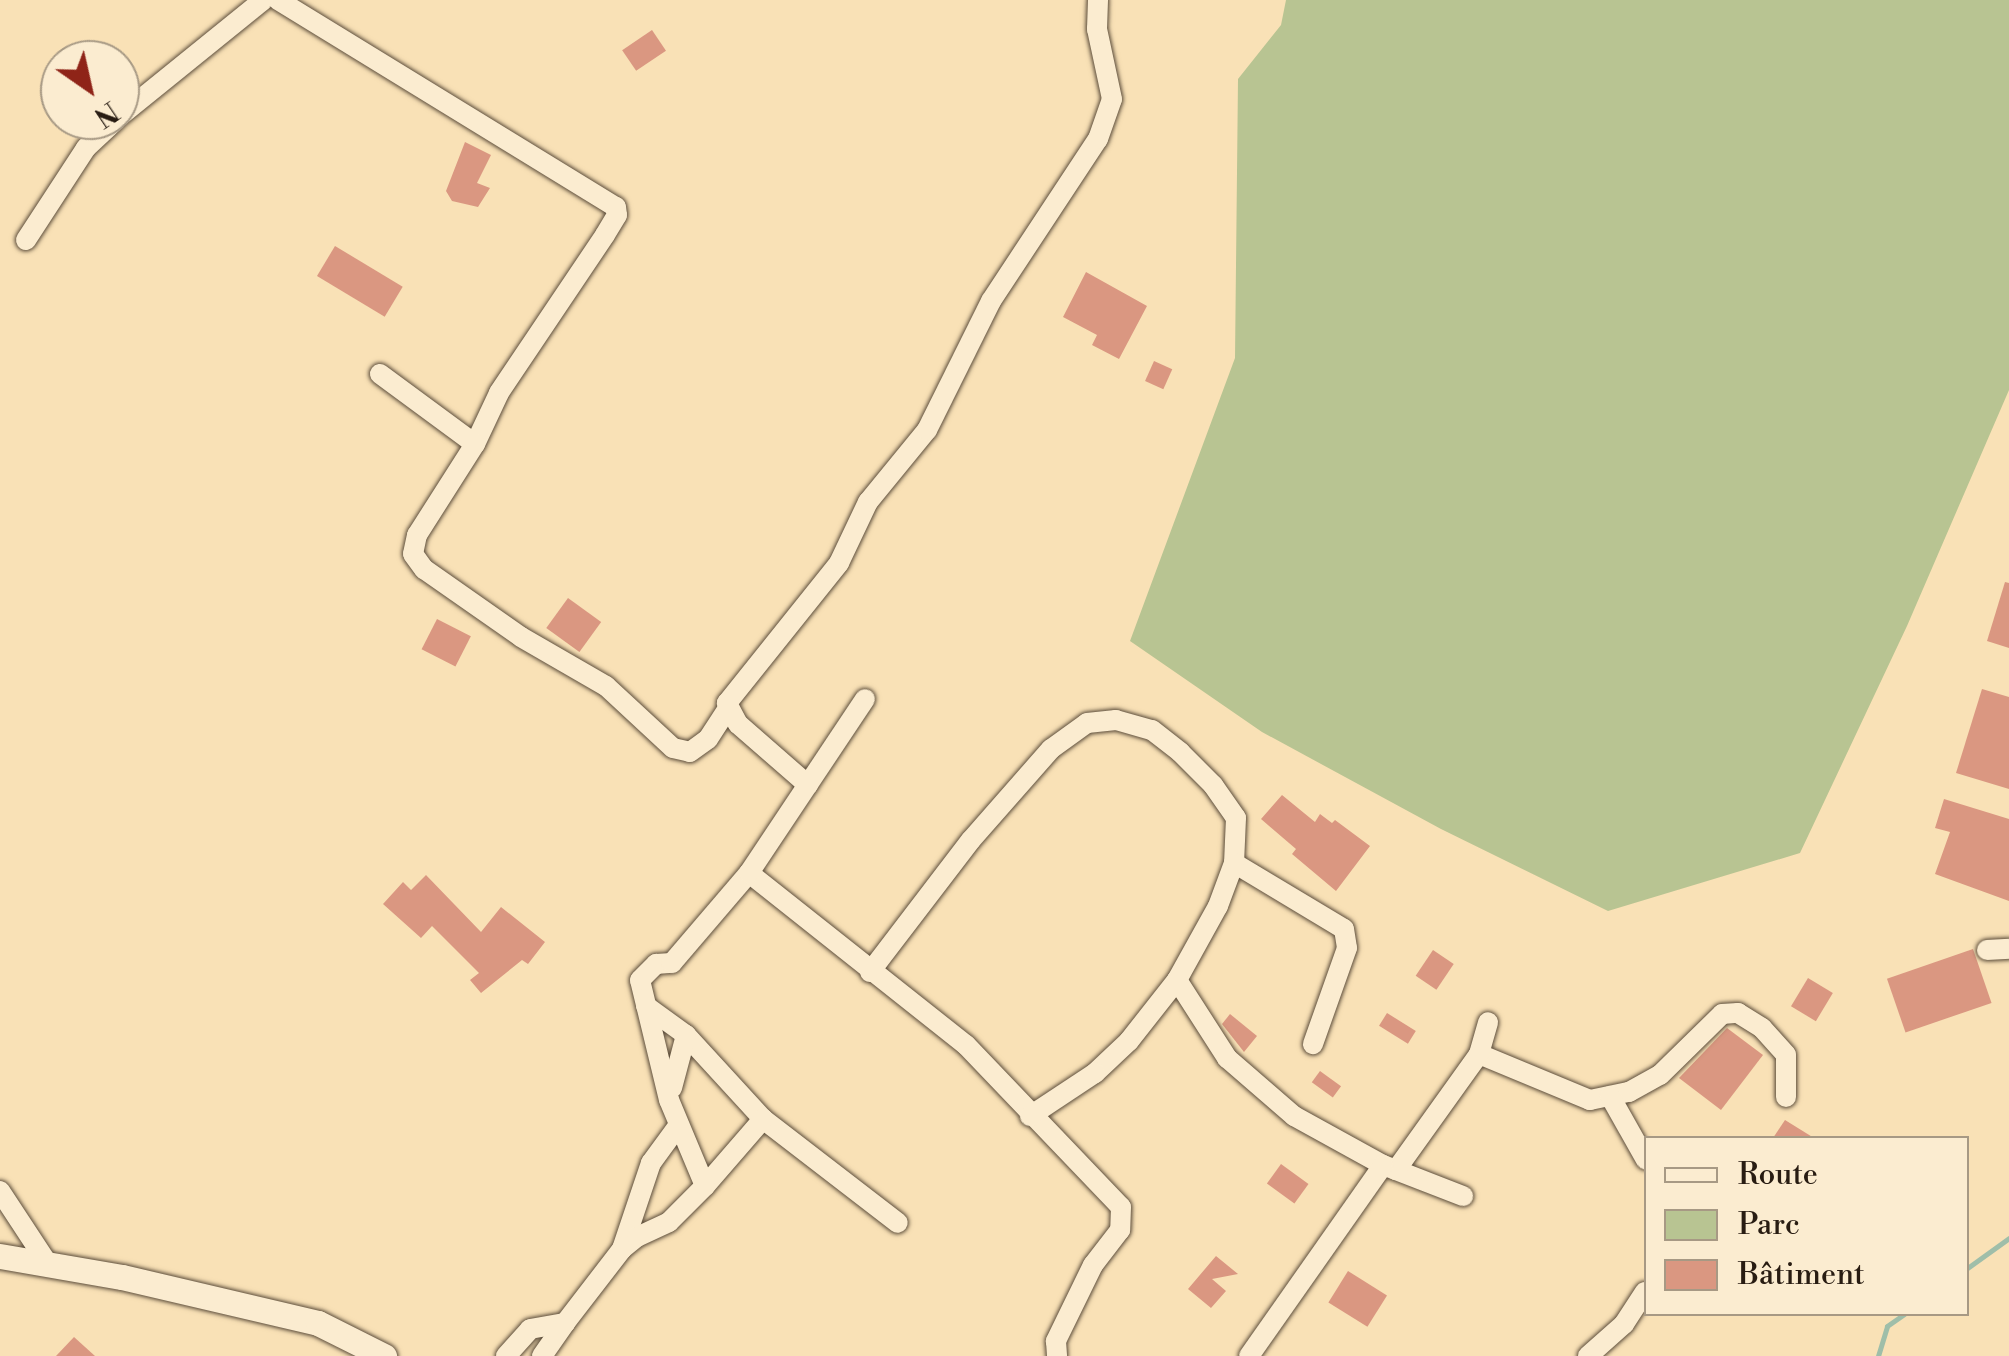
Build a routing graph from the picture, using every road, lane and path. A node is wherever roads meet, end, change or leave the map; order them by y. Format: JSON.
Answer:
{"nodes":[{"id":1,"x":263,"y":0,"type":"edge"},
{"id":2,"x":278,"y":0,"type":"edge"},
{"id":3,"x":1098,"y":0,"type":"edge"},
{"id":4,"x":140,"y":100,"type":"edge"},
{"id":5,"x":95,"y":140,"type":"edge"},
{"id":6,"x":26,"y":240,"type":"dead end"},
{"id":7,"x":380,"y":374,"type":"dead end"},
{"id":8,"x":475,"y":444,"type":"junction"},
{"id":9,"x":866,"y":698,"type":"dead end"},
{"id":10,"x":728,"y":710,"type":"junction"},
{"id":11,"x":808,"y":785,"type":"junction"},
{"id":12,"x":1234,"y":863,"type":"junction"},
{"id":13,"x":748,"y":873,"type":"junction"},
{"id":14,"x":2009,"y":949,"type":"edge"},
{"id":15,"x":1987,"y":950,"type":"dead end"},
{"id":16,"x":870,"y":972,"type":"junction"},
{"id":17,"x":1177,"y":980,"type":"junction"},
{"id":18,"x":646,"y":1006,"type":"junction"},
{"id":19,"x":1488,"y":1022,"type":"dead end"},
{"id":20,"x":686,"y":1035,"type":"junction"},
{"id":21,"x":1314,"y":1044,"type":"dead end"},
{"id":22,"x":1480,"y":1054,"type":"junction"},
{"id":23,"x":1610,"y":1096,"type":"junction"},
{"id":24,"x":1786,"y":1097,"type":"dead end"},
{"id":25,"x":669,"y":1100,"type":"junction"},
{"id":26,"x":1030,"y":1116,"type":"junction"},
{"id":27,"x":762,"y":1119,"type":"junction"},
{"id":28,"x":678,"y":1126,"type":"junction"},
{"id":29,"x":1644,"y":1156,"type":"edge"},
{"id":30,"x":1389,"y":1167,"type":"junction"},
{"id":31,"x":704,"y":1186,"type":"junction"},
{"id":32,"x":0,"y":1192,"type":"edge"},
{"id":33,"x":1463,"y":1196,"type":"dead end"},
{"id":34,"x":898,"y":1224,"type":"dead end"},
{"id":35,"x":622,"y":1250,"type":"junction"},
{"id":36,"x":0,"y":1256,"type":"edge"},
{"id":37,"x":50,"y":1267,"type":"junction"},
{"id":38,"x":1644,"y":1294,"type":"edge"},
{"id":39,"x":565,"y":1323,"type":"junction"},
{"id":40,"x":384,"y":1356,"type":"edge"},
{"id":41,"x":506,"y":1356,"type":"edge"},
{"id":42,"x":542,"y":1356,"type":"edge"},
{"id":43,"x":1056,"y":1356,"type":"edge"},
{"id":44,"x":1249,"y":1356,"type":"edge"},
{"id":45,"x":1588,"y":1356,"type":"edge"}],
"edges":[{"from":1,"to":4,"type":"street"},
{"from":2,"to":8,"type":"street"},
{"from":3,"to":10,"type":"street"},
{"from":5,"to":6,"type":"street"},
{"from":7,"to":8,"type":"street"},
{"from":8,"to":10,"type":"street"},
{"from":9,"to":11,"type":"street"},
{"from":10,"to":11,"type":"street"},
{"from":11,"to":13,"type":"street"},
{"from":12,"to":16,"type":"street"},
{"from":12,"to":17,"type":"street"},
{"from":12,"to":21,"type":"street"},
{"from":13,"to":16,"type":"street"},
{"from":13,"to":18,"type":"street"},
{"from":14,"to":15,"type":"street"},
{"from":16,"to":26,"type":"street"},
{"from":17,"to":26,"type":"street"},
{"from":17,"to":30,"type":"street"},
{"from":18,"to":20,"type":"street"},
{"from":18,"to":25,"type":"street"},
{"from":19,"to":22,"type":"street"},
{"from":20,"to":25,"type":"street"},
{"from":20,"to":27,"type":"street"},
{"from":22,"to":23,"type":"street"},
{"from":22,"to":30,"type":"street"},
{"from":23,"to":24,"type":"street"},
{"from":23,"to":29,"type":"street"},
{"from":25,"to":28,"type":"street"},
{"from":26,"to":43,"type":"street"},
{"from":27,"to":31,"type":"street"},
{"from":27,"to":34,"type":"street"},
{"from":28,"to":31,"type":"street"},
{"from":28,"to":35,"type":"street"},
{"from":30,"to":33,"type":"street"},
{"from":30,"to":44,"type":"street"},
{"from":31,"to":35,"type":"street"},
{"from":32,"to":37,"type":"street"},
{"from":35,"to":39,"type":"street"},
{"from":36,"to":37,"type":"street"},
{"from":37,"to":40,"type":"street"},
{"from":38,"to":45,"type":"street"},
{"from":39,"to":41,"type":"street"},
{"from":39,"to":42,"type":"street"}]}
